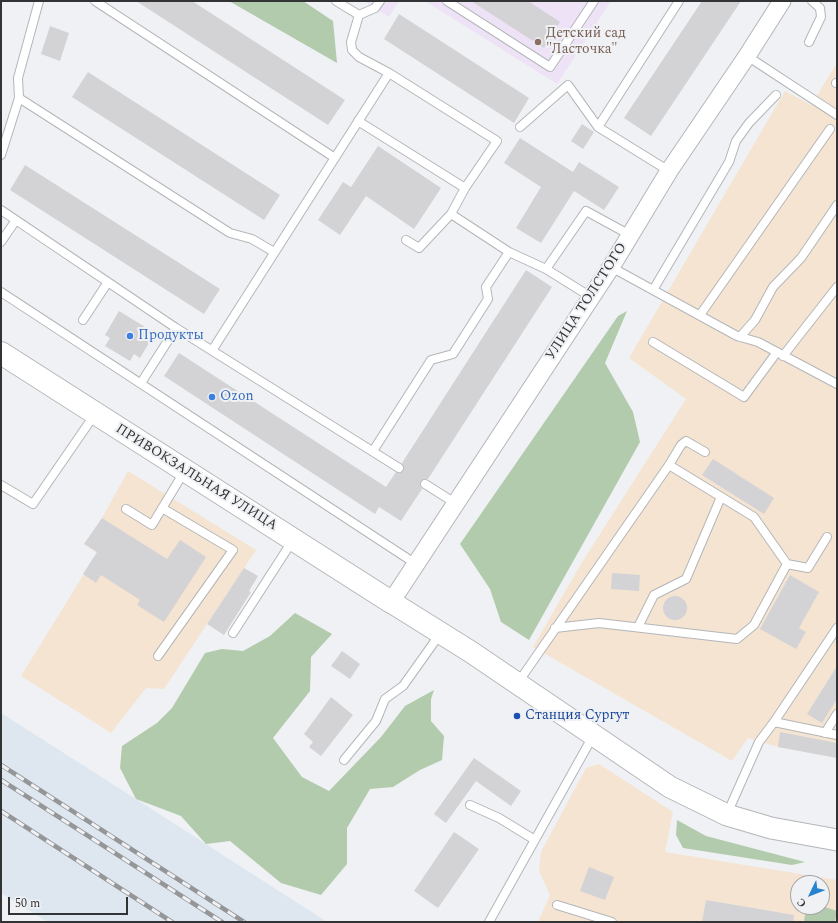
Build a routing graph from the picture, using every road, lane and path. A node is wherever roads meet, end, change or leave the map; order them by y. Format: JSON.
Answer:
{"nodes":[{"id":1,"x":39,"y":1,"type":"edge"},
{"id":2,"x":95,"y":1,"type":"edge"},
{"id":3,"x":336,"y":1,"type":"edge"},
{"id":4,"x":380,"y":1,"type":"edge"},
{"id":5,"x":447,"y":1,"type":"edge"},
{"id":6,"x":594,"y":1,"type":"edge"},
{"id":7,"x":679,"y":1,"type":"edge"},
{"id":8,"x":782,"y":1,"type":"edge"},
{"id":9,"x":812,"y":1,"type":"edge"},
{"id":10,"x":359,"y":15,"type":"junction"},
{"id":11,"x":809,"y":42,"type":"dead end"},
{"id":12,"x":747,"y":56,"type":"junction"},
{"id":13,"x":389,"y":73,"type":"junction"},
{"id":14,"x":776,"y":96,"type":"dead end"},
{"id":15,"x":19,"y":98,"type":"junction"},
{"id":16,"x":837,"y":115,"type":"edge"},
{"id":17,"x":358,"y":121,"type":"junction"},
{"id":18,"x":520,"y":127,"type":"dead end"},
{"id":19,"x":598,"y":127,"type":"junction"},
{"id":20,"x":830,"y":129,"type":"dead end"},
{"id":21,"x":1,"y":155,"type":"edge"},
{"id":22,"x":335,"y":158,"type":"junction"},
{"id":23,"x":669,"y":171,"type":"junction"},
{"id":24,"x":465,"y":188,"type":"junction"},
{"id":25,"x":837,"y":205,"type":"edge"},
{"id":26,"x":1,"y":210,"type":"edge"},
{"id":27,"x":451,"y":214,"type":"junction"},
{"id":28,"x":16,"y":220,"type":"junction"},
{"id":29,"x":630,"y":235,"type":"junction"},
{"id":30,"x":406,"y":240,"type":"dead end"},
{"id":31,"x":1,"y":242,"type":"edge"},
{"id":32,"x":274,"y":252,"type":"junction"},
{"id":33,"x":509,"y":252,"type":"junction"},
{"id":34,"x":611,"y":267,"type":"junction"},
{"id":35,"x":546,"y":269,"type":"junction"},
{"id":36,"x":108,"y":282,"type":"junction"},
{"id":37,"x":837,"y":287,"type":"edge"},
{"id":38,"x":653,"y":290,"type":"junction"},
{"id":39,"x":1,"y":292,"type":"edge"},
{"id":40,"x":591,"y":297,"type":"junction"},
{"id":41,"x":700,"y":315,"type":"junction"},
{"id":42,"x":83,"y":320,"type":"dead end"},
{"id":43,"x":176,"y":328,"type":"junction"},
{"id":44,"x":740,"y":337,"type":"junction"},
{"id":45,"x":653,"y":342,"type":"dead end"},
{"id":46,"x":213,"y":349,"type":"junction"},
{"id":47,"x":1,"y":353,"type":"edge"},
{"id":48,"x":780,"y":354,"type":"junction"},
{"id":49,"x":141,"y":383,"type":"junction"},
{"id":50,"x":837,"y":384,"type":"edge"},
{"id":51,"x":95,"y":413,"type":"junction"},
{"id":52,"x":373,"y":451,"type":"junction"},
{"id":53,"x":705,"y":452,"type":"dead end"},
{"id":54,"x":669,"y":465,"type":"junction"},
{"id":55,"x":399,"y":468,"type":"dead end"},
{"id":56,"x":184,"y":471,"type":"junction"},
{"id":57,"x":425,"y":484,"type":"dead end"},
{"id":58,"x":1,"y":485,"type":"edge"},
{"id":59,"x":721,"y":497,"type":"junction"},
{"id":60,"x":455,"y":503,"type":"junction"},
{"id":61,"x":162,"y":508,"type":"junction"},
{"id":62,"x":126,"y":509,"type":"dead end"},
{"id":63,"x":827,"y":537,"type":"dead end"},
{"id":64,"x":293,"y":540,"type":"junction"},
{"id":65,"x":416,"y":564,"type":"junction"},
{"id":66,"x":787,"y":564,"type":"junction"},
{"id":67,"x":391,"y":602,"type":"junction"},
{"id":68,"x":638,"y":627,"type":"junction"},
{"id":69,"x":555,"y":628,"type":"junction"},
{"id":70,"x":837,"y":628,"type":"edge"},
{"id":71,"x":233,"y":633,"type":"dead end"},
{"id":72,"x":440,"y":633,"type":"junction"},
{"id":73,"x":158,"y":656,"type":"dead end"},
{"id":74,"x":516,"y":684,"type":"junction"},
{"id":75,"x":837,"y":714,"type":"edge"},
{"id":76,"x":774,"y":722,"type":"junction"},
{"id":77,"x":825,"y":733,"type":"junction"},
{"id":78,"x":594,"y":735,"type":"junction"},
{"id":79,"x":837,"y":736,"type":"edge"},
{"id":80,"x":344,"y":760,"type":"dead end"},
{"id":81,"x":470,"y":805,"type":"dead end"},
{"id":82,"x":727,"y":815,"type":"junction"},
{"id":83,"x":535,"y":840,"type":"junction"},
{"id":84,"x":837,"y":840,"type":"edge"},
{"id":85,"x":557,"y":904,"type":"dead end"},
{"id":86,"x":489,"y":922,"type":"edge"},
{"id":87,"x":612,"y":922,"type":"edge"}],
"edges":[{"from":1,"to":15,"type":"lane"},
{"from":2,"to":22,"type":"lane"},
{"from":3,"to":10,"type":"lane"},
{"from":4,"to":10,"type":"lane"},
{"from":5,"to":6,"type":"lane"},
{"from":7,"to":19,"type":"lane"},
{"from":8,"to":12,"type":"street","name":"УЛИЦА ТОЛСТОГО"},
{"from":9,"to":11,"type":"lane"},
{"from":10,"to":13,"type":"lane"},
{"from":12,"to":16,"type":"lane"},
{"from":12,"to":23,"type":"street","name":"УЛИЦА ТОЛСТОГО"},
{"from":13,"to":17,"type":"lane"},
{"from":13,"to":24,"type":"lane"},
{"from":14,"to":38,"type":"lane"},
{"from":15,"to":21,"type":"lane"},
{"from":15,"to":32,"type":"lane"},
{"from":17,"to":22,"type":"lane"},
{"from":17,"to":24,"type":"lane"},
{"from":18,"to":19,"type":"lane"},
{"from":19,"to":23,"type":"lane"},
{"from":20,"to":41,"type":"lane"},
{"from":22,"to":32,"type":"lane"},
{"from":23,"to":29,"type":"street","name":"УЛИЦА ТОЛСТОГО"},
{"from":24,"to":27,"type":"lane"},
{"from":25,"to":44,"type":"lane"},
{"from":26,"to":28,"type":"lane"},
{"from":27,"to":30,"type":"lane"},
{"from":27,"to":33,"type":"lane"},
{"from":28,"to":31,"type":"lane"},
{"from":28,"to":36,"type":"lane"},
{"from":29,"to":34,"type":"street","name":"УЛИЦА ТОЛСТОГО"},
{"from":29,"to":35,"type":"lane"},
{"from":32,"to":46,"type":"lane"},
{"from":33,"to":35,"type":"lane"},
{"from":33,"to":52,"type":"lane"},
{"from":34,"to":38,"type":"lane"},
{"from":34,"to":40,"type":"street","name":"УЛИЦА ТОЛСТОГО"},
{"from":35,"to":40,"type":"lane"},
{"from":36,"to":42,"type":"lane"},
{"from":36,"to":43,"type":"lane"},
{"from":37,"to":48,"type":"lane"},
{"from":38,"to":41,"type":"lane"},
{"from":39,"to":49,"type":"lane"},
{"from":40,"to":60,"type":"street","name":"УЛИЦА ТОЛСТОГО"},
{"from":41,"to":44,"type":"lane"},
{"from":43,"to":46,"type":"lane"},
{"from":43,"to":49,"type":"lane"},
{"from":44,"to":48,"type":"lane"},
{"from":45,"to":48,"type":"lane"},
{"from":46,"to":52,"type":"lane"},
{"from":47,"to":51,"type":"main road","name":"ПРИВОКЗАЛЬНАЯ УЛИЦА"},
{"from":48,"to":50,"type":"lane"},
{"from":49,"to":65,"type":"lane"},
{"from":51,"to":56,"type":"main road","name":"ПРИВОКЗАЛЬНАЯ УЛИЦА"},
{"from":51,"to":58,"type":"lane"},
{"from":52,"to":55,"type":"lane"},
{"from":53,"to":54,"type":"lane"},
{"from":54,"to":59,"type":"lane"},
{"from":54,"to":69,"type":"lane"},
{"from":56,"to":61,"type":"lane"},
{"from":56,"to":64,"type":"main road","name":"ПРИВОКЗАЛЬНАЯ УЛИЦА"},
{"from":57,"to":60,"type":"lane"},
{"from":59,"to":66,"type":"lane"},
{"from":59,"to":68,"type":"lane"},
{"from":60,"to":65,"type":"street","name":"УЛИЦА ТОЛСТОГО"},
{"from":61,"to":62,"type":"lane"},
{"from":61,"to":73,"type":"lane"},
{"from":63,"to":66,"type":"lane"},
{"from":64,"to":67,"type":"main road","name":"ПРИВОКЗАЛЬНАЯ УЛИЦА"},
{"from":64,"to":71,"type":"lane"},
{"from":65,"to":67,"type":"street","name":"УЛИЦА ТОЛСТОГО"},
{"from":66,"to":68,"type":"lane"},
{"from":67,"to":72,"type":"street"},
{"from":68,"to":69,"type":"lane"},
{"from":69,"to":74,"type":"lane"},
{"from":70,"to":76,"type":"lane"},
{"from":72,"to":74,"type":"street"},
{"from":72,"to":80,"type":"lane"},
{"from":74,"to":78,"type":"street"},
{"from":75,"to":77,"type":"lane"},
{"from":76,"to":77,"type":"lane"},
{"from":76,"to":82,"type":"lane"},
{"from":77,"to":79,"type":"lane"},
{"from":78,"to":82,"type":"street"},
{"from":78,"to":83,"type":"lane"},
{"from":81,"to":83,"type":"lane"},
{"from":82,"to":84,"type":"street"},
{"from":83,"to":86,"type":"lane"},
{"from":85,"to":87,"type":"lane"}]}
